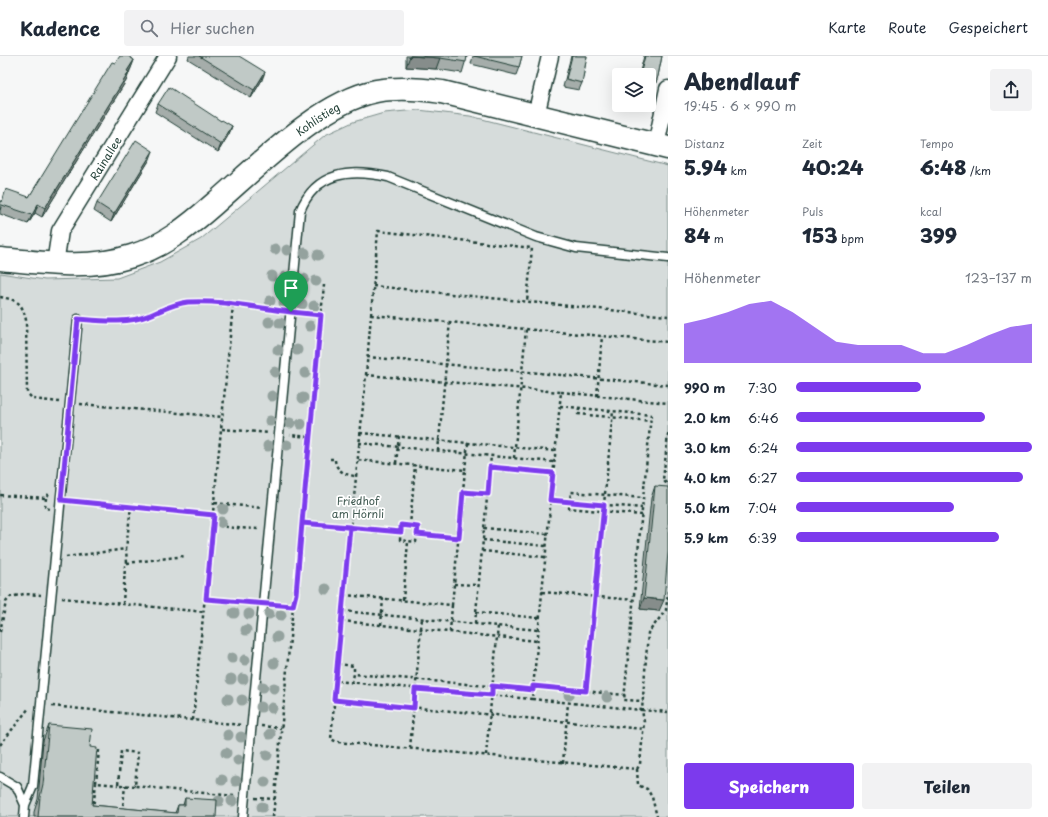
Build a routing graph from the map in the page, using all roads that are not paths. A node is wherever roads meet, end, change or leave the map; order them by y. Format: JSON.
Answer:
{"nodes":[{"id":1,"x":168,"y":56,"type":"edge"},
{"id":2,"x":550,"y":56,"type":"edge"},
{"id":3,"x":668,"y":89,"type":"edge"},
{"id":4,"x":536,"y":115,"type":"junction"},
{"id":5,"x":662,"y":146,"type":"edge"},
{"id":6,"x":668,"y":258,"type":"edge"},
{"id":7,"x":0,"y":259,"type":"edge"},
{"id":8,"x":55,"y":264,"type":"junction"},
{"id":9,"x":78,"y":319,"type":"road end"},
{"id":10,"x":0,"y":777,"type":"edge"},
{"id":11,"x":25,"y":805,"type":"junction"},
{"id":12,"x":24,"y":817,"type":"edge"},
{"id":13,"x":244,"y":817,"type":"edge"}],
"edges":[{"from":1,"to":8,"type":"street","name":"Rainallee"},
{"from":2,"to":4,"type":"street"},
{"from":3,"to":5,"type":"street"},
{"from":4,"to":5,"type":"street","name":"Kohlistieg"},
{"from":4,"to":8,"type":"street","name":"Kohlistieg"},
{"from":6,"to":13,"type":"lane"},
{"from":7,"to":8,"type":"street","name":"Kohlistieg"},
{"from":9,"to":11,"type":"lane"},
{"from":10,"to":11,"type":"lane"},
{"from":11,"to":12,"type":"lane"}]}
